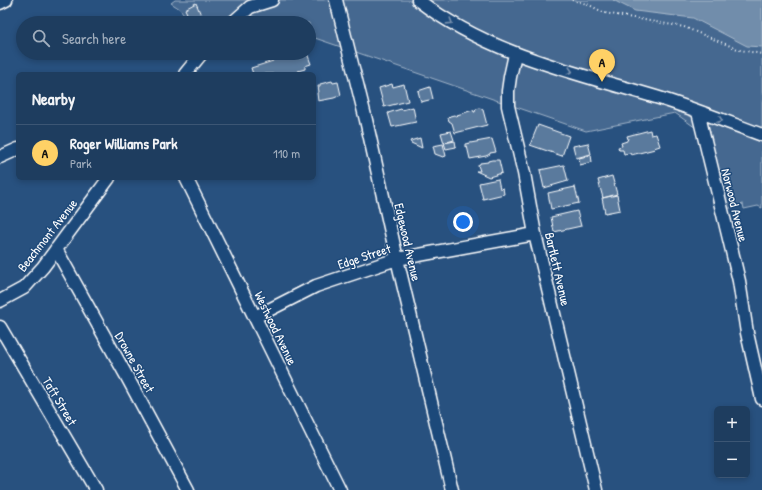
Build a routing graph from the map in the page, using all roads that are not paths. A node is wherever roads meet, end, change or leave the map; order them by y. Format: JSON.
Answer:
{"nodes":[{"id":1,"x":6,"y":0,"type":"edge"},
{"id":2,"x":272,"y":0,"type":"edge"},
{"id":3,"x":336,"y":0,"type":"edge"},
{"id":4,"x":418,"y":0,"type":"edge"},
{"id":5,"x":0,"y":3,"type":"edge"},
{"id":6,"x":240,"y":16,"type":"edge"},
{"id":7,"x":515,"y":54,"type":"junction"},
{"id":8,"x":196,"y":60,"type":"edge"},
{"id":9,"x":187,"y":72,"type":"edge"},
{"id":10,"x":698,"y":112,"type":"junction"},
{"id":11,"x":762,"y":135,"type":"edge"},
{"id":12,"x":16,"y":149,"type":"edge"},
{"id":13,"x":0,"y":157,"type":"edge"},
{"id":14,"x":108,"y":180,"type":"edge"},
{"id":15,"x":187,"y":180,"type":"edge"},
{"id":16,"x":535,"y":234,"type":"junction"},
{"id":17,"x":56,"y":249,"type":"junction"},
{"id":18,"x":397,"y":259,"type":"junction"},
{"id":19,"x":0,"y":301,"type":"edge"},
{"id":20,"x":255,"y":317,"type":"junction"},
{"id":21,"x":0,"y":327,"type":"edge"},
{"id":22,"x":762,"y":399,"type":"edge"},
{"id":23,"x":96,"y":490,"type":"edge"},
{"id":24,"x":188,"y":490,"type":"edge"},
{"id":25,"x":340,"y":490,"type":"edge"},
{"id":26,"x":452,"y":490,"type":"edge"},
{"id":27,"x":596,"y":490,"type":"edge"}],
"edges":[{"from":1,"to":5,"type":"street"},
{"from":2,"to":6,"type":"street"},
{"from":3,"to":18,"type":"street","name":"Edgewood Avenue"},
{"from":4,"to":7,"type":"street","one_way":true},
{"from":7,"to":10,"type":"street","one_way":true},
{"from":7,"to":16,"type":"street","name":"Bartlett Avenue"},
{"from":8,"to":9,"type":"street"},
{"from":10,"to":11,"type":"street","one_way":true},
{"from":10,"to":22,"type":"street","name":"Norwood Avenue"},
{"from":12,"to":13,"type":"street"},
{"from":14,"to":17,"type":"street","name":"Beachmont Avenue"},
{"from":15,"to":20,"type":"street","name":"Westwood Avenue"},
{"from":16,"to":18,"type":"street","name":"Edge Street"},
{"from":16,"to":27,"type":"street","name":"Bartlett Avenue"},
{"from":17,"to":19,"type":"street","name":"Beachmont Avenue"},
{"from":17,"to":24,"type":"street","name":"Drowne Street"},
{"from":18,"to":20,"type":"street","name":"Edge Street"},
{"from":18,"to":26,"type":"street","name":"Edgewood Avenue"},
{"from":20,"to":25,"type":"street","name":"Westwood Avenue"},
{"from":21,"to":23,"type":"street","name":"Taft Street"}]}
